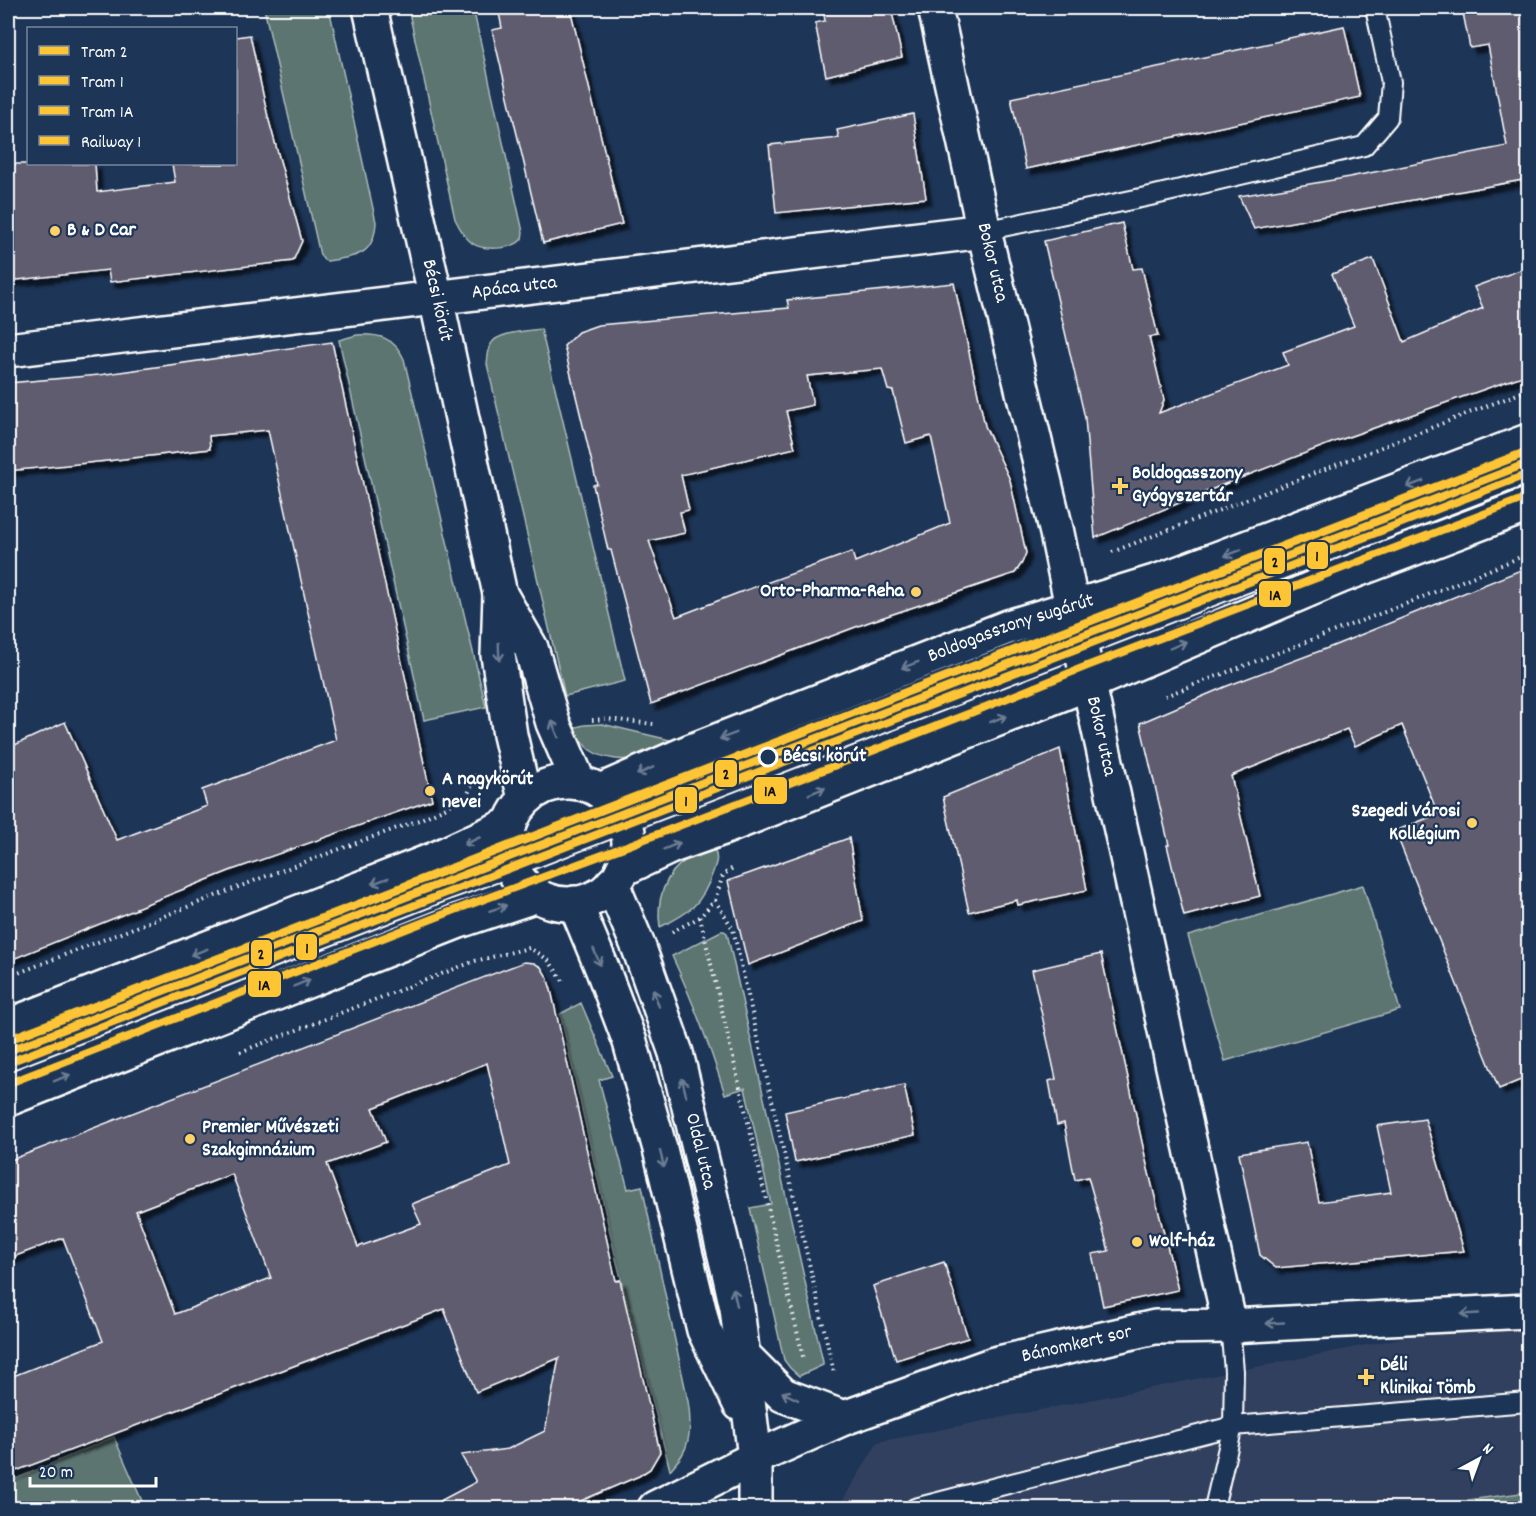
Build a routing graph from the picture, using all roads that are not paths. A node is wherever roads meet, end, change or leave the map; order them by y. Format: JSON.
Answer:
{"nodes":[{"id":1,"x":370,"y":8,"type":"edge"},
{"id":2,"x":935,"y":8,"type":"edge"},
{"id":3,"x":1375,"y":8,"type":"edge"},
{"id":4,"x":984,"y":231,"type":"junction"},
{"id":5,"x":436,"y":298,"type":"junction"},
{"id":6,"x":8,"y":350,"type":"edge"},
{"id":7,"x":1528,"y":441,"type":"edge"},
{"id":8,"x":1528,"y":474,"type":"edge"},
{"id":9,"x":1528,"y":505,"type":"edge"},
{"id":10,"x":500,"y":594,"type":"junction"},
{"id":11,"x":1072,"y":607,"type":"junction"},
{"id":12,"x":1082,"y":646,"type":"junction"},
{"id":13,"x":1089,"y":683,"type":"junction"},
{"id":14,"x":589,"y":787,"type":"junction"},
{"id":15,"x":517,"y":812,"type":"junction"},
{"id":16,"x":625,"y":824,"type":"junction"},
{"id":17,"x":512,"y":867,"type":"junction"},
{"id":18,"x":617,"y":877,"type":"junction"},
{"id":19,"x":537,"y":895,"type":"junction"},
{"id":20,"x":575,"y":903,"type":"junction"},
{"id":21,"x":8,"y":1026,"type":"edge"},
{"id":22,"x":8,"y":1061,"type":"edge"},
{"id":23,"x":8,"y":1099,"type":"edge"},
{"id":24,"x":1528,"y":1311,"type":"edge"},
{"id":25,"x":1230,"y":1326,"type":"junction"},
{"id":26,"x":743,"y":1354,"type":"junction"},
{"id":27,"x":1528,"y":1402,"type":"edge"},
{"id":28,"x":844,"y":1418,"type":"junction"},
{"id":29,"x":1233,"y":1426,"type":"junction"},
{"id":30,"x":753,"y":1442,"type":"junction"},
{"id":31,"x":669,"y":1506,"type":"edge"},
{"id":32,"x":755,"y":1509,"type":"edge"},
{"id":33,"x":915,"y":1509,"type":"edge"},
{"id":34,"x":1214,"y":1509,"type":"edge"}],
"edges":[{"from":1,"to":5,"type":"street","name":"Bécsi körút"},
{"from":2,"to":4,"type":"street","name":"Bokor utca"},
{"from":3,"to":4,"type":"lane"},
{"from":4,"to":5,"type":"street","name":"Apáca utca"},
{"from":4,"to":11,"type":"street","name":"Bokor utca"},
{"from":5,"to":6,"type":"street","name":"Apáca utca"},
{"from":5,"to":10,"type":"street","name":"Bécsi körút"},
{"from":7,"to":11,"type":"street","name":"Boldogasszony sugárút","one_way":true},
{"from":8,"to":12,"type":"lane","name":"Boldogasszony sugárút"},
{"from":13,"to":9,"type":"street","one_way":true},
{"from":14,"to":10,"type":"street","name":"Bécsi körút","one_way":true},
{"from":10,"to":15,"type":"street","name":"Bécsi körút","one_way":true},
{"from":11,"to":12,"type":"street","name":"Bokor utca"},
{"from":11,"to":14,"type":"street","name":"Boldogasszony sugárút","one_way":true},
{"from":12,"to":13,"type":"street","name":"Bokor utca"},
{"from":12,"to":16,"type":"lane","name":"Boldogasszony sugárút"},
{"from":18,"to":13,"type":"street","one_way":true},
{"from":13,"to":25,"type":"street","name":"Bokor utca"},
{"from":14,"to":15,"type":"street","name":"Boldogasszony sugárút"},
{"from":14,"to":16,"type":"street"},
{"from":15,"to":17,"type":"street","name":"Bécsi körút"},
{"from":15,"to":21,"type":"street","one_way":true},
{"from":16,"to":17,"type":"lane","name":"Boldogasszony sugárút"},
{"from":16,"to":18,"type":"street"},
{"from":17,"to":19,"type":"street"},
{"from":17,"to":22,"type":"lane","name":"Boldogasszony sugárút"},
{"from":18,"to":20,"type":"street"},
{"from":26,"to":18,"type":"street","name":"Oldal utca","one_way":true},
{"from":19,"to":20,"type":"street"},
{"from":23,"to":19,"type":"street","one_way":true},
{"from":20,"to":30,"type":"street","name":"Oldal utca","one_way":true},
{"from":24,"to":25,"type":"street","name":"Bánomkert sor","one_way":true},
{"from":25,"to":28,"type":"street","name":"Bánomkert sor"},
{"from":25,"to":29,"type":"lane"},
{"from":28,"to":26,"type":"street","one_way":true},
{"from":26,"to":30,"type":"street","name":"Oldal utca"},
{"from":27,"to":29,"type":"lane"},
{"from":28,"to":30,"type":"street","name":"Bánomkert sor"},
{"from":29,"to":33,"type":"lane"},
{"from":29,"to":34,"type":"lane"},
{"from":30,"to":31,"type":"street","name":"Bánomkert sor"},
{"from":30,"to":32,"type":"street","name":"Oldal utca"}]}
